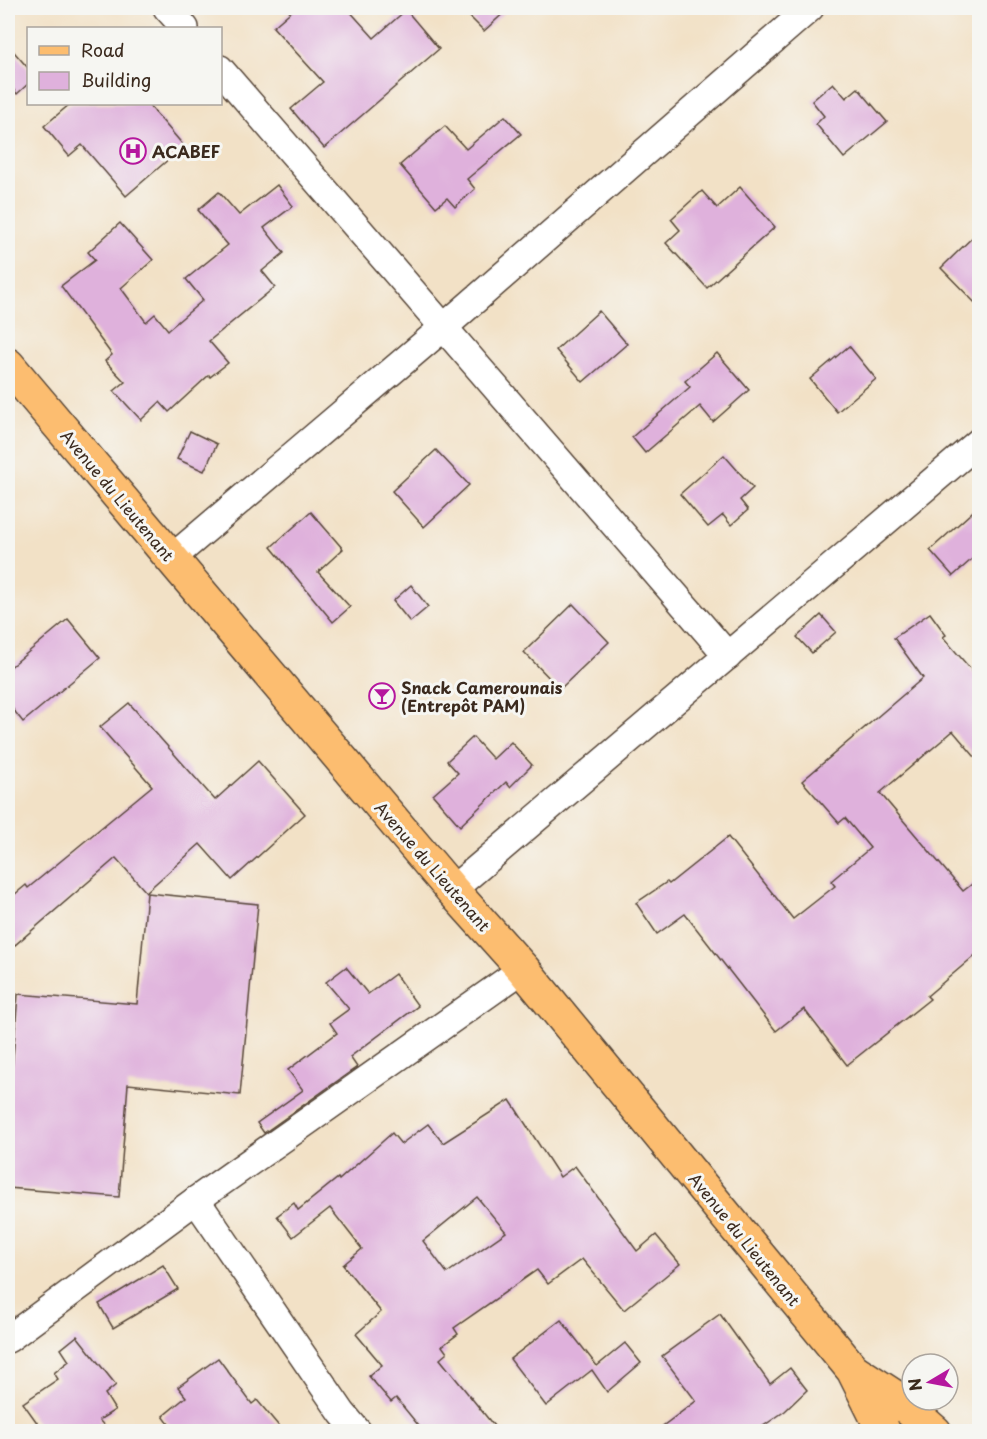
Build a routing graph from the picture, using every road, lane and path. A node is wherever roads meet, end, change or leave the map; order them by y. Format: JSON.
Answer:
{"nodes":[{"id":1,"x":167,"y":8,"type":"edge"},
{"id":2,"x":810,"y":8,"type":"edge"},
{"id":3,"x":184,"y":27,"type":"edge"},
{"id":4,"x":222,"y":71,"type":"edge"},
{"id":5,"x":444,"y":327,"type":"junction"},
{"id":6,"x":8,"y":365,"type":"edge"},
{"id":7,"x":980,"y":441,"type":"edge"},
{"id":8,"x":172,"y":558,"type":"junction"},
{"id":9,"x":728,"y":656,"type":"junction"},
{"id":10,"x":452,"y":890,"type":"junction"},
{"id":11,"x":523,"y":969,"type":"junction"},
{"id":12,"x":196,"y":1200,"type":"junction"},
{"id":13,"x":8,"y":1339,"type":"edge"},
{"id":14,"x":853,"y":1370,"type":"junction"},
{"id":15,"x":358,"y":1431,"type":"edge"},
{"id":16,"x":884,"y":1431,"type":"edge"},
{"id":17,"x":935,"y":1431,"type":"edge"}],
"edges":[{"from":1,"to":3,"type":"street"},
{"from":2,"to":5,"type":"street"},
{"from":4,"to":5,"type":"street"},
{"from":5,"to":8,"type":"street"},
{"from":5,"to":9,"type":"street"},
{"from":6,"to":8,"type":"main road","name":"Avenue du Lieutenant"},
{"from":7,"to":9,"type":"street"},
{"from":8,"to":10,"type":"main road","name":"Avenue du Lieutenant"},
{"from":9,"to":10,"type":"street"},
{"from":10,"to":11,"type":"main road","name":"Avenue du Lieutenant"},
{"from":11,"to":12,"type":"street"},
{"from":11,"to":14,"type":"main road","name":"Avenue du Lieutenant"},
{"from":12,"to":13,"type":"street"},
{"from":12,"to":15,"type":"street"},
{"from":14,"to":16,"type":"main road","name":"Avenue du Lieutenant"},
{"from":14,"to":17,"type":"main road","name":"Avenue du Lieutenant"}]}
